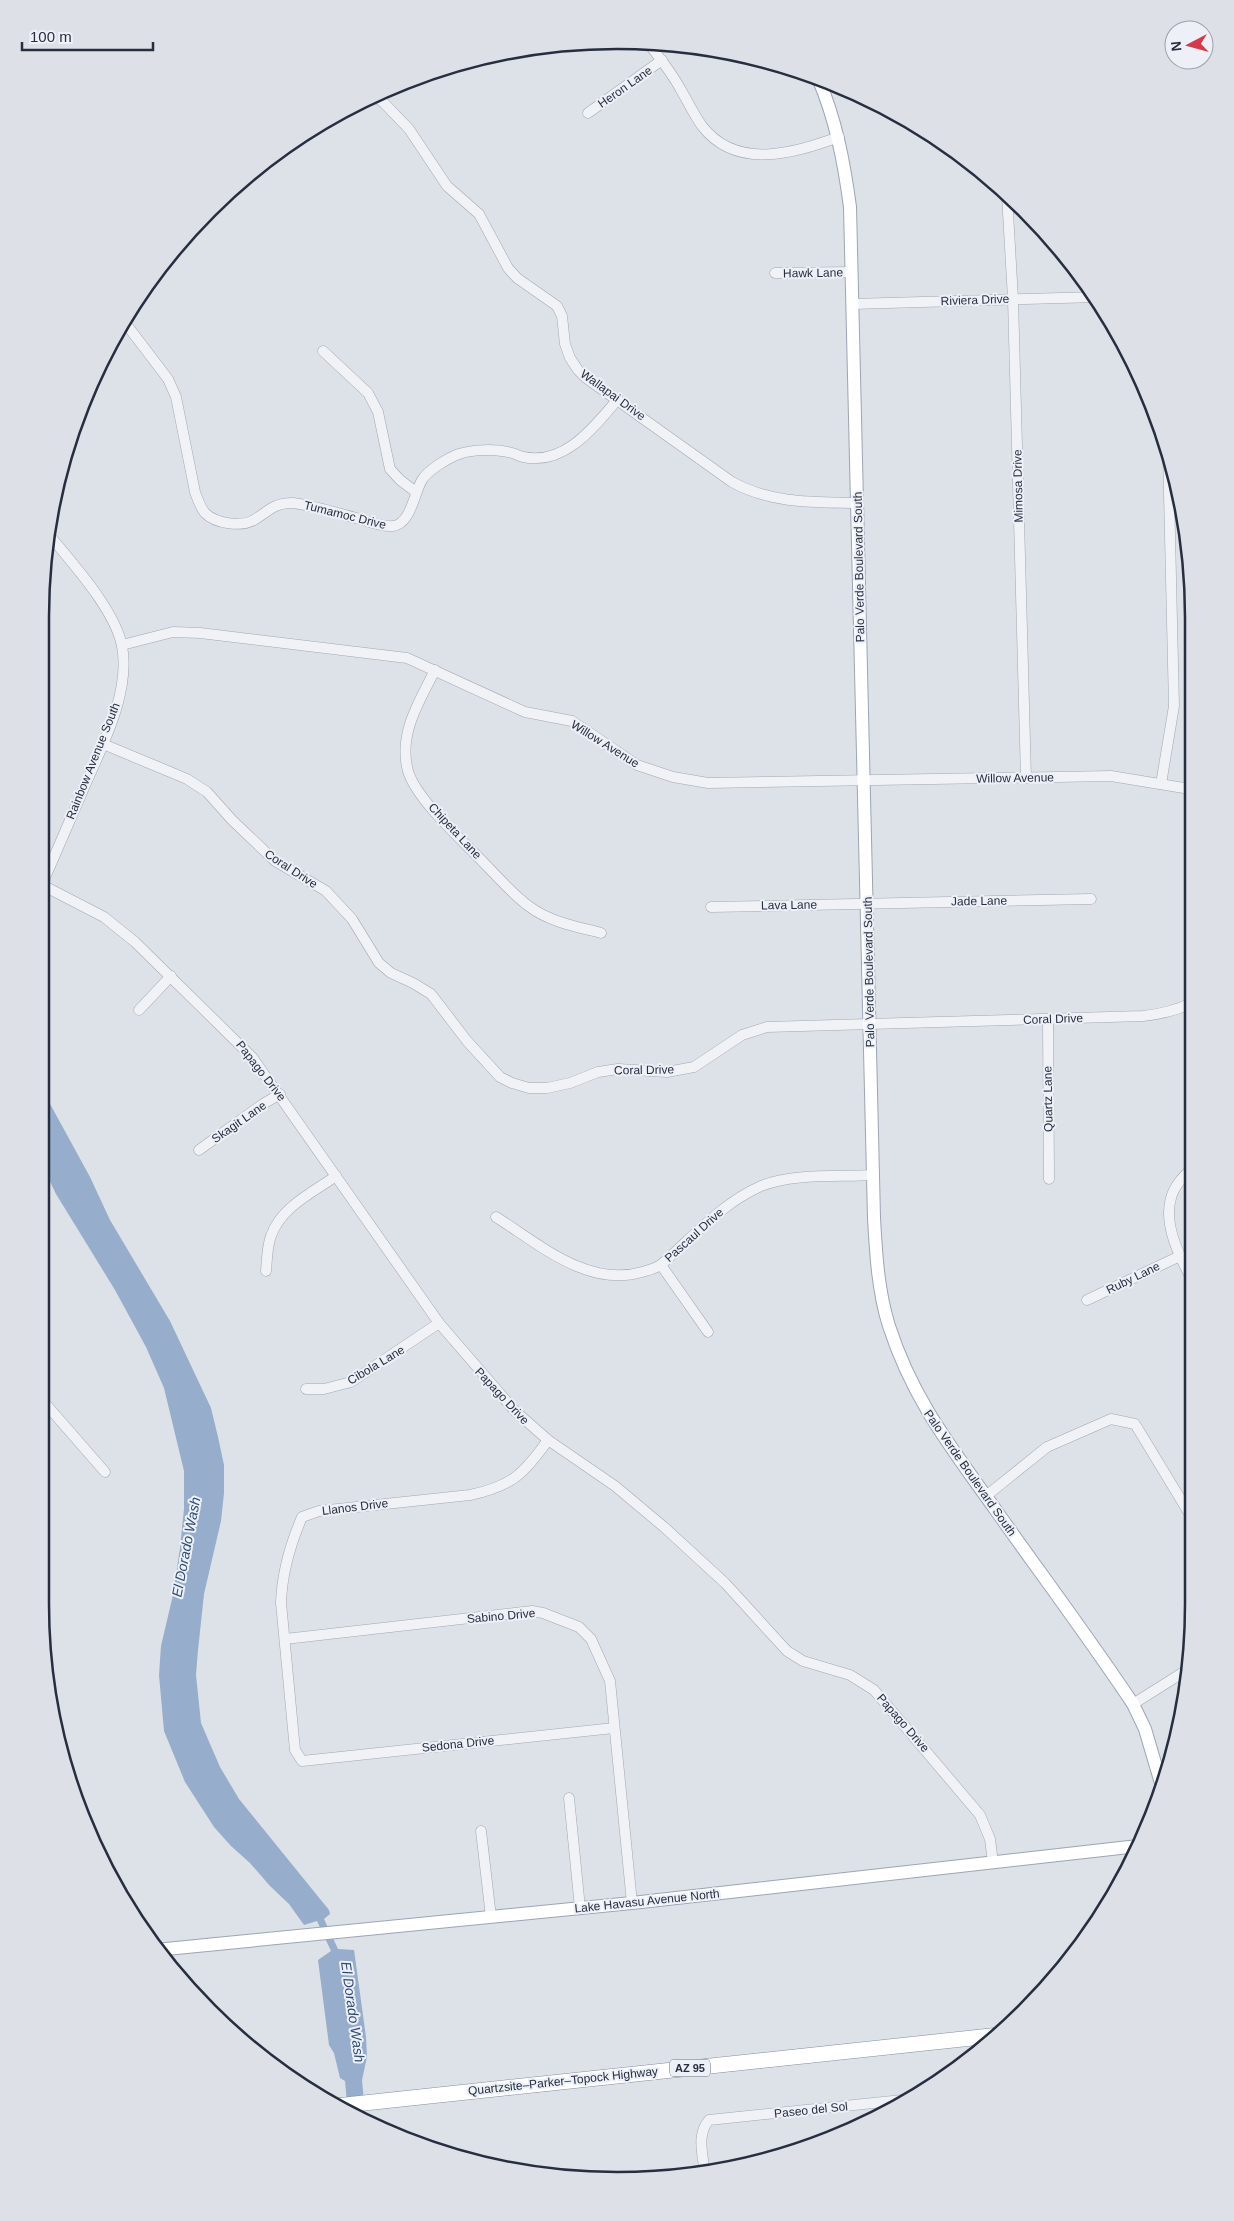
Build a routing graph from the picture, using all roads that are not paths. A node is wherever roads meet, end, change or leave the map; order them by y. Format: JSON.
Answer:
{"nodes":[{"id":1,"x":653,"y":50,"type":"edge"},
{"id":2,"x":662,"y":60,"type":"junction"},
{"id":3,"x":822,"y":87,"type":"edge"},
{"id":4,"x":381,"y":101,"type":"edge"},
{"id":5,"x":588,"y":113,"type":"dead end"},
{"id":6,"x":839,"y":137,"type":"junction"},
{"id":7,"x":1008,"y":204,"type":"edge"},
{"id":8,"x":852,"y":272,"type":"junction"},
{"id":9,"x":775,"y":273,"type":"dead end"},
{"id":10,"x":1087,"y":298,"type":"edge"},
{"id":11,"x":1013,"y":299,"type":"junction"},
{"id":12,"x":852,"y":304,"type":"junction"},
{"id":13,"x":129,"y":327,"type":"edge"},
{"id":14,"x":323,"y":351,"type":"dead end"},
{"id":15,"x":618,"y":399,"type":"junction"},
{"id":16,"x":1169,"y":482,"type":"edge"},
{"id":17,"x":416,"y":492,"type":"junction"},
{"id":18,"x":858,"y":503,"type":"junction"},
{"id":19,"x":54,"y":541,"type":"edge"},
{"id":20,"x":122,"y":645,"type":"junction"},
{"id":21,"x":435,"y":670,"type":"junction"},
{"id":22,"x":103,"y":744,"type":"junction"},
{"id":23,"x":1026,"y":778,"type":"junction"},
{"id":24,"x":864,"y":781,"type":"junction"},
{"id":25,"x":1161,"y":784,"type":"junction"},
{"id":26,"x":1185,"y":788,"type":"edge"},
{"id":27,"x":49,"y":869,"type":"edge"},
{"id":28,"x":49,"y":889,"type":"edge"},
{"id":29,"x":1091,"y":899,"type":"dead end"},
{"id":30,"x":867,"y":904,"type":"junction"},
{"id":31,"x":711,"y":907,"type":"dead end"},
{"id":32,"x":602,"y":933,"type":"dead end"},
{"id":33,"x":172,"y":976,"type":"junction"},
{"id":34,"x":1185,"y":1006,"type":"edge"},
{"id":35,"x":139,"y":1010,"type":"dead end"},
{"id":36,"x":1048,"y":1020,"type":"junction"},
{"id":37,"x":870,"y":1024,"type":"junction"},
{"id":38,"x":280,"y":1094,"type":"junction"},
{"id":39,"x":199,"y":1150,"type":"dead end"},
{"id":40,"x":873,"y":1175,"type":"junction"},
{"id":41,"x":336,"y":1176,"type":"junction"},
{"id":42,"x":1185,"y":1176,"type":"edge"},
{"id":43,"x":1049,"y":1179,"type":"dead end"},
{"id":44,"x":496,"y":1217,"type":"dead end"},
{"id":45,"x":1180,"y":1256,"type":"junction"},
{"id":46,"x":661,"y":1265,"type":"junction"},
{"id":47,"x":1185,"y":1266,"type":"edge"},
{"id":48,"x":266,"y":1271,"type":"dead end"},
{"id":49,"x":1087,"y":1300,"type":"dead end"},
{"id":50,"x":439,"y":1323,"type":"junction"},
{"id":51,"x":708,"y":1332,"type":"dead end"},
{"id":52,"x":306,"y":1389,"type":"dead end"},
{"id":53,"x":49,"y":1408,"type":"edge"},
{"id":54,"x":548,"y":1440,"type":"junction"},
{"id":55,"x":105,"y":1472,"type":"dead end"},
{"id":56,"x":986,"y":1496,"type":"junction"},
{"id":57,"x":1185,"y":1506,"type":"edge"},
{"id":58,"x":285,"y":1638,"type":"junction"},
{"id":59,"x":1180,"y":1674,"type":"edge"},
{"id":60,"x":1133,"y":1704,"type":"junction"},
{"id":61,"x":614,"y":1728,"type":"junction"},
{"id":62,"x":302,"y":1761,"type":"joint"},
{"id":63,"x":1159,"y":1775,"type":"edge"},
{"id":64,"x":569,"y":1798,"type":"dead end"},
{"id":65,"x":481,"y":1831,"type":"dead end"},
{"id":66,"x":1131,"y":1847,"type":"edge"},
{"id":67,"x":993,"y":1863,"type":"junction"},
{"id":68,"x":632,"y":1903,"type":"junction"},
{"id":69,"x":580,"y":1908,"type":"junction"},
{"id":70,"x":491,"y":1917,"type":"junction"},
{"id":71,"x":165,"y":1949,"type":"edge"},
{"id":72,"x":985,"y":2037,"type":"edge"},
{"id":73,"x":892,"y":2101,"type":"edge"},
{"id":74,"x":349,"y":2105,"type":"edge"},
{"id":75,"x":704,"y":2165,"type":"edge"}],
"edges":[{"from":1,"to":2,"type":"street"},
{"from":2,"to":5,"type":"street","name":"Heron Lane"},
{"from":2,"to":6,"type":"street"},
{"from":3,"to":6,"type":"main road","name":"Palo Verde Boulevard South"},
{"from":4,"to":15,"type":"street","name":"Wallapai Drive"},
{"from":6,"to":8,"type":"main road","name":"Palo Verde Boulevard South"},
{"from":7,"to":11,"type":"street","name":"Mimosa Drive"},
{"from":8,"to":9,"type":"street","name":"Hawk Lane"},
{"from":8,"to":12,"type":"main road","name":"Palo Verde Boulevard South"},
{"from":10,"to":11,"type":"street","name":"Riviera Drive"},
{"from":11,"to":12,"type":"street","name":"Riviera Drive"},
{"from":11,"to":23,"type":"street","name":"Mimosa Drive"},
{"from":12,"to":18,"type":"main road","name":"Palo Verde Boulevard South"},
{"from":13,"to":17,"type":"street","name":"Tumamoc Drive"},
{"from":14,"to":17,"type":"street"},
{"from":15,"to":17,"type":"street","name":"Tumamoc Drive"},
{"from":15,"to":18,"type":"street","name":"Wallapai Drive"},
{"from":16,"to":25,"type":"street"},
{"from":18,"to":24,"type":"main road","name":"Palo Verde Boulevard South"},
{"from":19,"to":20,"type":"street","name":"Rainbow Avenue South"},
{"from":20,"to":21,"type":"street","name":"Willow Avenue"},
{"from":20,"to":22,"type":"street","name":"Rainbow Avenue South"},
{"from":21,"to":24,"type":"street","name":"Willow Avenue"},
{"from":21,"to":32,"type":"street","name":"Chipeta Lane"},
{"from":22,"to":27,"type":"street","name":"Rainbow Avenue South"},
{"from":22,"to":37,"type":"street","name":"Coral Drive"},
{"from":23,"to":24,"type":"street","name":"Willow Avenue"},
{"from":23,"to":25,"type":"street","name":"Willow Avenue"},
{"from":24,"to":30,"type":"main road","name":"Palo Verde Boulevard South"},
{"from":25,"to":26,"type":"street","name":"Willow Avenue"},
{"from":28,"to":33,"type":"street","name":"Papago Drive"},
{"from":29,"to":30,"type":"street","name":"Jade Lane"},
{"from":30,"to":31,"type":"street","name":"Lava Lane"},
{"from":30,"to":37,"type":"main road","name":"Palo Verde Boulevard South"},
{"from":33,"to":35,"type":"street"},
{"from":33,"to":38,"type":"street","name":"Papago Drive"},
{"from":34,"to":36,"type":"street","name":"Coral Drive"},
{"from":36,"to":37,"type":"street","name":"Coral Drive"},
{"from":36,"to":43,"type":"street","name":"Quartz Lane"},
{"from":37,"to":40,"type":"main road","name":"Palo Verde Boulevard South"},
{"from":38,"to":39,"type":"street","name":"Skagit Lane"},
{"from":38,"to":41,"type":"street","name":"Papago Drive"},
{"from":40,"to":46,"type":"street","name":"Pascaul Drive"},
{"from":40,"to":56,"type":"main road","name":"Palo Verde Boulevard South"},
{"from":41,"to":48,"type":"street"},
{"from":41,"to":50,"type":"street","name":"Papago Drive"},
{"from":42,"to":45,"type":"street"},
{"from":44,"to":46,"type":"street","name":"Pascaul Drive"},
{"from":45,"to":47,"type":"street"},
{"from":45,"to":49,"type":"street","name":"Ruby Lane"},
{"from":46,"to":51,"type":"street"},
{"from":50,"to":52,"type":"street","name":"Cibola Lane"},
{"from":50,"to":54,"type":"street","name":"Papago Drive"},
{"from":53,"to":55,"type":"street"},
{"from":54,"to":58,"type":"street","name":"Llanos Drive"},
{"from":54,"to":67,"type":"street","name":"Papago Drive"},
{"from":56,"to":57,"type":"street"},
{"from":56,"to":60,"type":"main road","name":"Palo Verde Boulevard South"},
{"from":58,"to":61,"type":"street","name":"Sabino Drive"},
{"from":58,"to":62,"type":"street","name":"Llanos Drive"},
{"from":59,"to":60,"type":"street"},
{"from":60,"to":63,"type":"main road","name":"Palo Verde Boulevard South"},
{"from":61,"to":62,"type":"street","name":"Sedona Drive"},
{"from":61,"to":68,"type":"street","name":"Sabino Drive"},
{"from":64,"to":69,"type":"street"},
{"from":65,"to":70,"type":"street"},
{"from":66,"to":67,"type":"main road","name":"Lake Havasu Avenue North"},
{"from":67,"to":68,"type":"main road","name":"Lake Havasu Avenue North"},
{"from":68,"to":69,"type":"main road","name":"Lake Havasu Avenue North"},
{"from":69,"to":70,"type":"main road","name":"Lake Havasu Avenue North"},
{"from":70,"to":71,"type":"main road","name":"Lake Havasu Avenue North"},
{"from":72,"to":74,"type":"highway","name":"Quartzsite–Parker–Topock Highway","number":"AZ 95"},
{"from":73,"to":75,"type":"street","name":"Paseo del Sol"}]}
